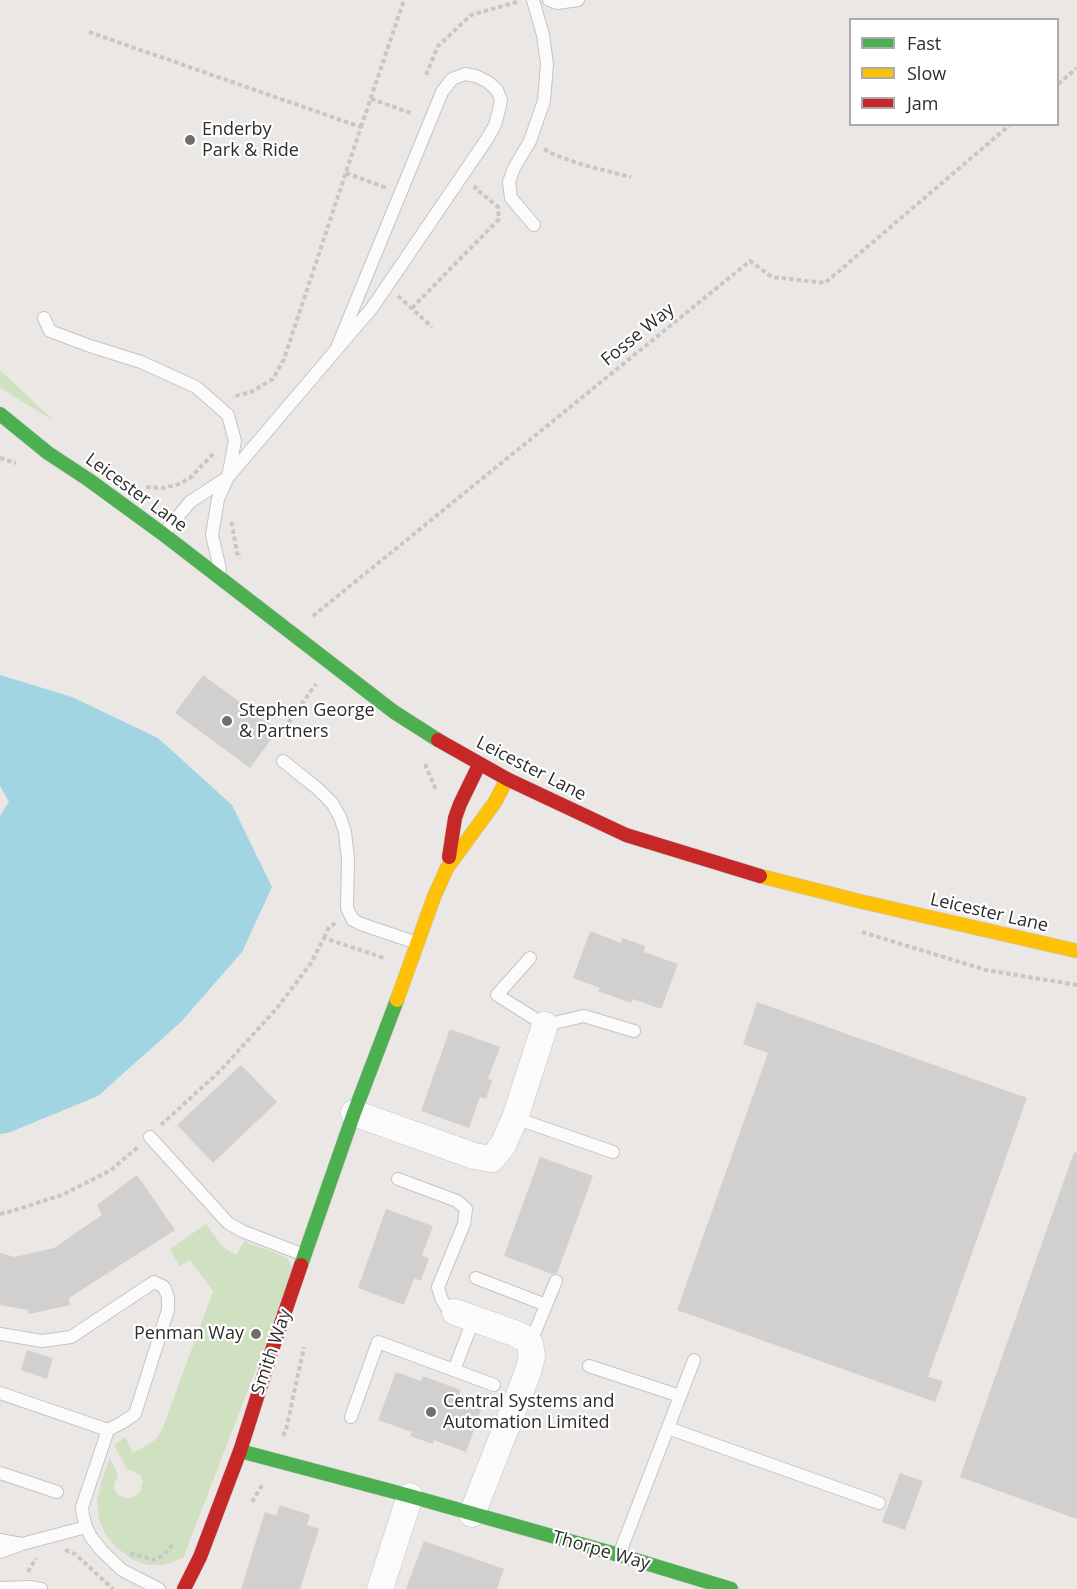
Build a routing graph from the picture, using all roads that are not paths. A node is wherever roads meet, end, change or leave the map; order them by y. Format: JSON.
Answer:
{"nodes":[{"id":1,"x":532,"y":0,"type":"edge"},
{"id":2,"x":549,"y":0,"type":"edge"},
{"id":3,"x":578,"y":0,"type":"edge"},
{"id":4,"x":534,"y":225,"type":"dead end"},
{"id":5,"x":44,"y":318,"type":"dead end"},
{"id":6,"x":336,"y":350,"type":"junction"},
{"id":7,"x":0,"y":414,"type":"edge"},
{"id":8,"x":9,"y":437,"type":"edge"},
{"id":9,"x":48,"y":453,"type":"junction"},
{"id":10,"x":228,"y":477,"type":"junction"},
{"id":11,"x":163,"y":534,"type":"junction"},
{"id":12,"x":222,"y":579,"type":"junction"},
{"id":13,"x":282,"y":761,"type":"dead end"},
{"id":14,"x":479,"y":765,"type":"junction"},
{"id":15,"x":507,"y":780,"type":"junction"},
{"id":16,"x":447,"y":868,"type":"junction"},
{"id":17,"x":418,"y":943,"type":"junction"},
{"id":18,"x":1077,"y":951,"type":"edge"},
{"id":19,"x":530,"y":958,"type":"dead end"},
{"id":20,"x":545,"y":1025,"type":"junction"},
{"id":21,"x":634,"y":1031,"type":"dead end"},
{"id":22,"x":354,"y":1113,"type":"junction"},
{"id":23,"x":515,"y":1118,"type":"junction"},
{"id":24,"x":150,"y":1137,"type":"road end"},
{"id":25,"x":613,"y":1152,"type":"dead end"},
{"id":26,"x":398,"y":1179,"type":"dead end"},
{"id":27,"x":305,"y":1255,"type":"junction"},
{"id":28,"x":476,"y":1278,"type":"dead end"},
{"id":29,"x":556,"y":1281,"type":"dead end"},
{"id":30,"x":546,"y":1305,"type":"junction"},
{"id":31,"x":465,"y":1315,"type":"junction"},
{"id":32,"x":0,"y":1334,"type":"edge"},
{"id":33,"x":530,"y":1344,"type":"junction"},
{"id":34,"x":694,"y":1360,"type":"dead end"},
{"id":35,"x":589,"y":1366,"type":"dead end"},
{"id":36,"x":454,"y":1370,"type":"junction"},
{"id":37,"x":494,"y":1385,"type":"dead end"},
{"id":38,"x":0,"y":1393,"type":"edge"},
{"id":39,"x":680,"y":1396,"type":"junction"},
{"id":40,"x":351,"y":1417,"type":"dead end"},
{"id":41,"x":668,"y":1428,"type":"junction"},
{"id":42,"x":108,"y":1430,"type":"junction"},
{"id":43,"x":240,"y":1451,"type":"junction"},
{"id":44,"x":0,"y":1473,"type":"edge"},
{"id":45,"x":57,"y":1492,"type":"dead end"},
{"id":46,"x":410,"y":1496,"type":"junction"},
{"id":47,"x":879,"y":1503,"type":"dead end"},
{"id":48,"x":472,"y":1514,"type":"junction"},
{"id":49,"x":86,"y":1527,"type":"junction"},
{"id":50,"x":0,"y":1540,"type":"edge"},
{"id":51,"x":22,"y":1544,"type":"junction"},
{"id":52,"x":0,"y":1552,"type":"edge"},
{"id":53,"x":619,"y":1555,"type":"junction"},
{"id":54,"x":666,"y":1580,"type":"edge"},
{"id":55,"x":0,"y":1588,"type":"edge"},
{"id":56,"x":18,"y":1588,"type":"edge"},
{"id":57,"x":41,"y":1589,"type":"edge"},
{"id":58,"x":159,"y":1589,"type":"edge"},
{"id":59,"x":184,"y":1589,"type":"edge"},
{"id":60,"x":380,"y":1589,"type":"edge"},
{"id":61,"x":730,"y":1589,"type":"edge"}],
"edges":[{"from":1,"to":4,"type":"lane"},
{"from":2,"to":3,"type":"lane"},
{"from":5,"to":10,"type":"lane"},
{"from":6,"to":6,"type":"lane"},
{"from":6,"to":10,"type":"lane"},
{"from":7,"to":9,"type":"street","name":"Leicester Lane"},
{"from":8,"to":9,"type":"street","name":"Leicester Lane"},
{"from":9,"to":11,"type":"street","name":"Leicester Lane"},
{"from":10,"to":11,"type":"lane"},
{"from":10,"to":12,"type":"lane"},
{"from":11,"to":12,"type":"street","name":"Leicester Lane"},
{"from":12,"to":14,"type":"street","name":"Leicester Lane"},
{"from":13,"to":17,"type":"lane"},
{"from":14,"to":15,"type":"street","name":"Leicester Lane"},
{"from":14,"to":16,"type":"street"},
{"from":15,"to":16,"type":"street"},
{"from":15,"to":18,"type":"street","name":"Leicester Lane"},
{"from":16,"to":17,"type":"street","name":"Smith Way"},
{"from":17,"to":22,"type":"street","name":"Smith Way"},
{"from":19,"to":20,"type":"lane"},
{"from":20,"to":21,"type":"lane"},
{"from":20,"to":23,"type":"street"},
{"from":22,"to":23,"type":"street"},
{"from":22,"to":27,"type":"street","name":"Smith Way"},
{"from":23,"to":25,"type":"lane"},
{"from":24,"to":27,"type":"lane"},
{"from":26,"to":31,"type":"lane"},
{"from":27,"to":43,"type":"street","name":"Smith Way"},
{"from":28,"to":30,"type":"lane"},
{"from":29,"to":30,"type":"lane"},
{"from":30,"to":33,"type":"lane"},
{"from":31,"to":33,"type":"street"},
{"from":31,"to":36,"type":"lane"},
{"from":32,"to":42,"type":"lane"},
{"from":33,"to":48,"type":"street"},
{"from":34,"to":39,"type":"lane"},
{"from":35,"to":39,"type":"lane"},
{"from":36,"to":37,"type":"lane"},
{"from":36,"to":40,"type":"lane"},
{"from":38,"to":42,"type":"lane"},
{"from":39,"to":41,"type":"lane"},
{"from":41,"to":47,"type":"lane"},
{"from":41,"to":53,"type":"lane"},
{"from":42,"to":49,"type":"lane"},
{"from":43,"to":46,"type":"street","name":"Thorpe Way"},
{"from":43,"to":59,"type":"street","name":"Smith Way"},
{"from":44,"to":45,"type":"lane"},
{"from":46,"to":48,"type":"street","name":"Thorpe Way"},
{"from":46,"to":60,"type":"street"},
{"from":48,"to":53,"type":"street","name":"Thorpe Way"},
{"from":49,"to":51,"type":"lane"},
{"from":49,"to":58,"type":"lane"},
{"from":50,"to":51,"type":"lane"},
{"from":51,"to":52,"type":"lane"},
{"from":53,"to":54,"type":"street","name":"Thorpe Way"},
{"from":54,"to":61,"type":"street","name":"Thorpe Way"},
{"from":55,"to":56,"type":"lane"},
{"from":56,"to":57,"type":"lane"}]}
